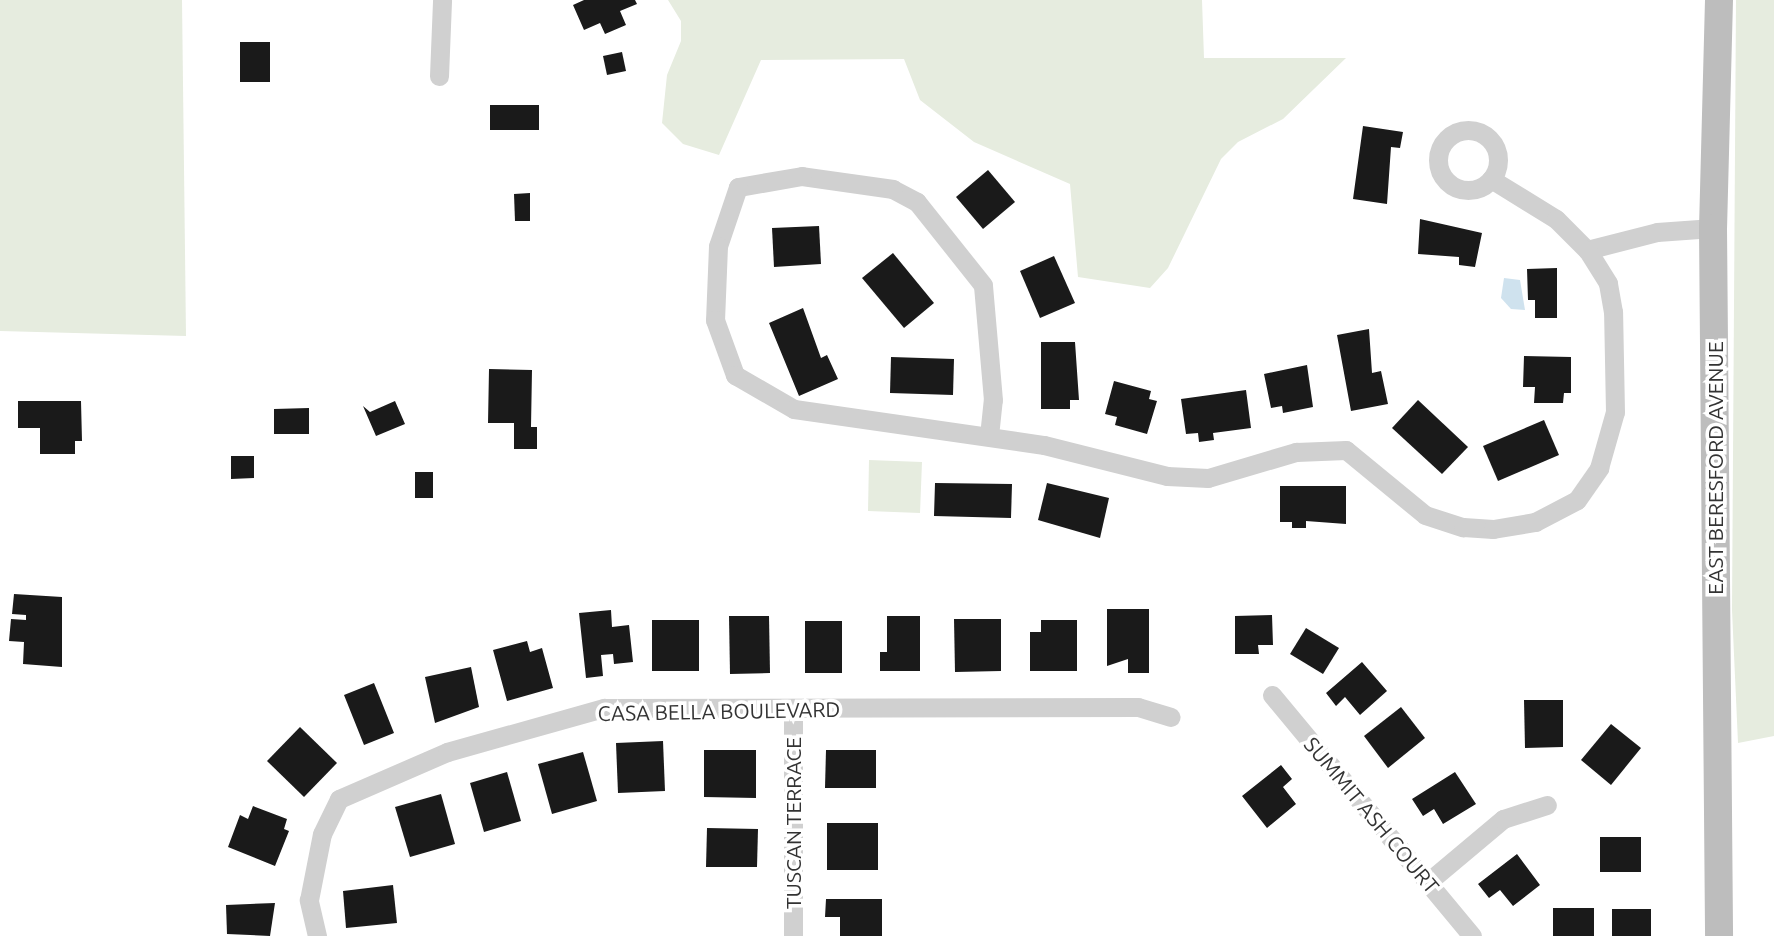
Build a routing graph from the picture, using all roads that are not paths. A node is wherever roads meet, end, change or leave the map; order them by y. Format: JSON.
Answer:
{"nodes":[{"id":1,"x":442,"y":0,"type":"edge"},
{"id":2,"x":1719,"y":0,"type":"edge"},
{"id":3,"x":439,"y":76,"type":"dead end"},
{"id":4,"x":1491,"y":178,"type":"dead end"},
{"id":5,"x":1713,"y":228,"type":"junction"},
{"id":6,"x":1587,"y":250,"type":"junction"},
{"id":7,"x":989,"y":436,"type":"junction"},
{"id":8,"x":1272,"y":695,"type":"dead end"},
{"id":9,"x":793,"y":709,"type":"junction"},
{"id":10,"x":1170,"y":717,"type":"dead end"},
{"id":11,"x":1547,"y":806,"type":"dead end"},
{"id":12,"x":1428,"y":883,"type":"junction"},
{"id":13,"x":317,"y":936,"type":"edge"},
{"id":14,"x":793,"y":936,"type":"edge"},
{"id":15,"x":1472,"y":936,"type":"edge"},
{"id":16,"x":1719,"y":936,"type":"edge"}],
"edges":[{"from":1,"to":3,"type":"street"},
{"from":2,"to":5,"type":"street","name":"EAST BERESFORD AVENUE"},
{"from":4,"to":6,"type":"street"},
{"from":5,"to":6,"type":"street"},
{"from":5,"to":16,"type":"street","name":"EAST BERESFORD AVENUE"},
{"from":6,"to":7,"type":"street"},
{"from":7,"to":7,"type":"street"},
{"from":8,"to":12,"type":"street","name":"SUMMIT ASH COURT"},
{"from":9,"to":10,"type":"street","name":"CASA BELLA BOULEVARD"},
{"from":9,"to":13,"type":"street","name":"CASA BELLA BOULEVARD"},
{"from":9,"to":14,"type":"street","name":"TUSCAN TERRACE"},
{"from":11,"to":12,"type":"street"},
{"from":12,"to":15,"type":"street","name":"SUMMIT ASH COURT"}]}
